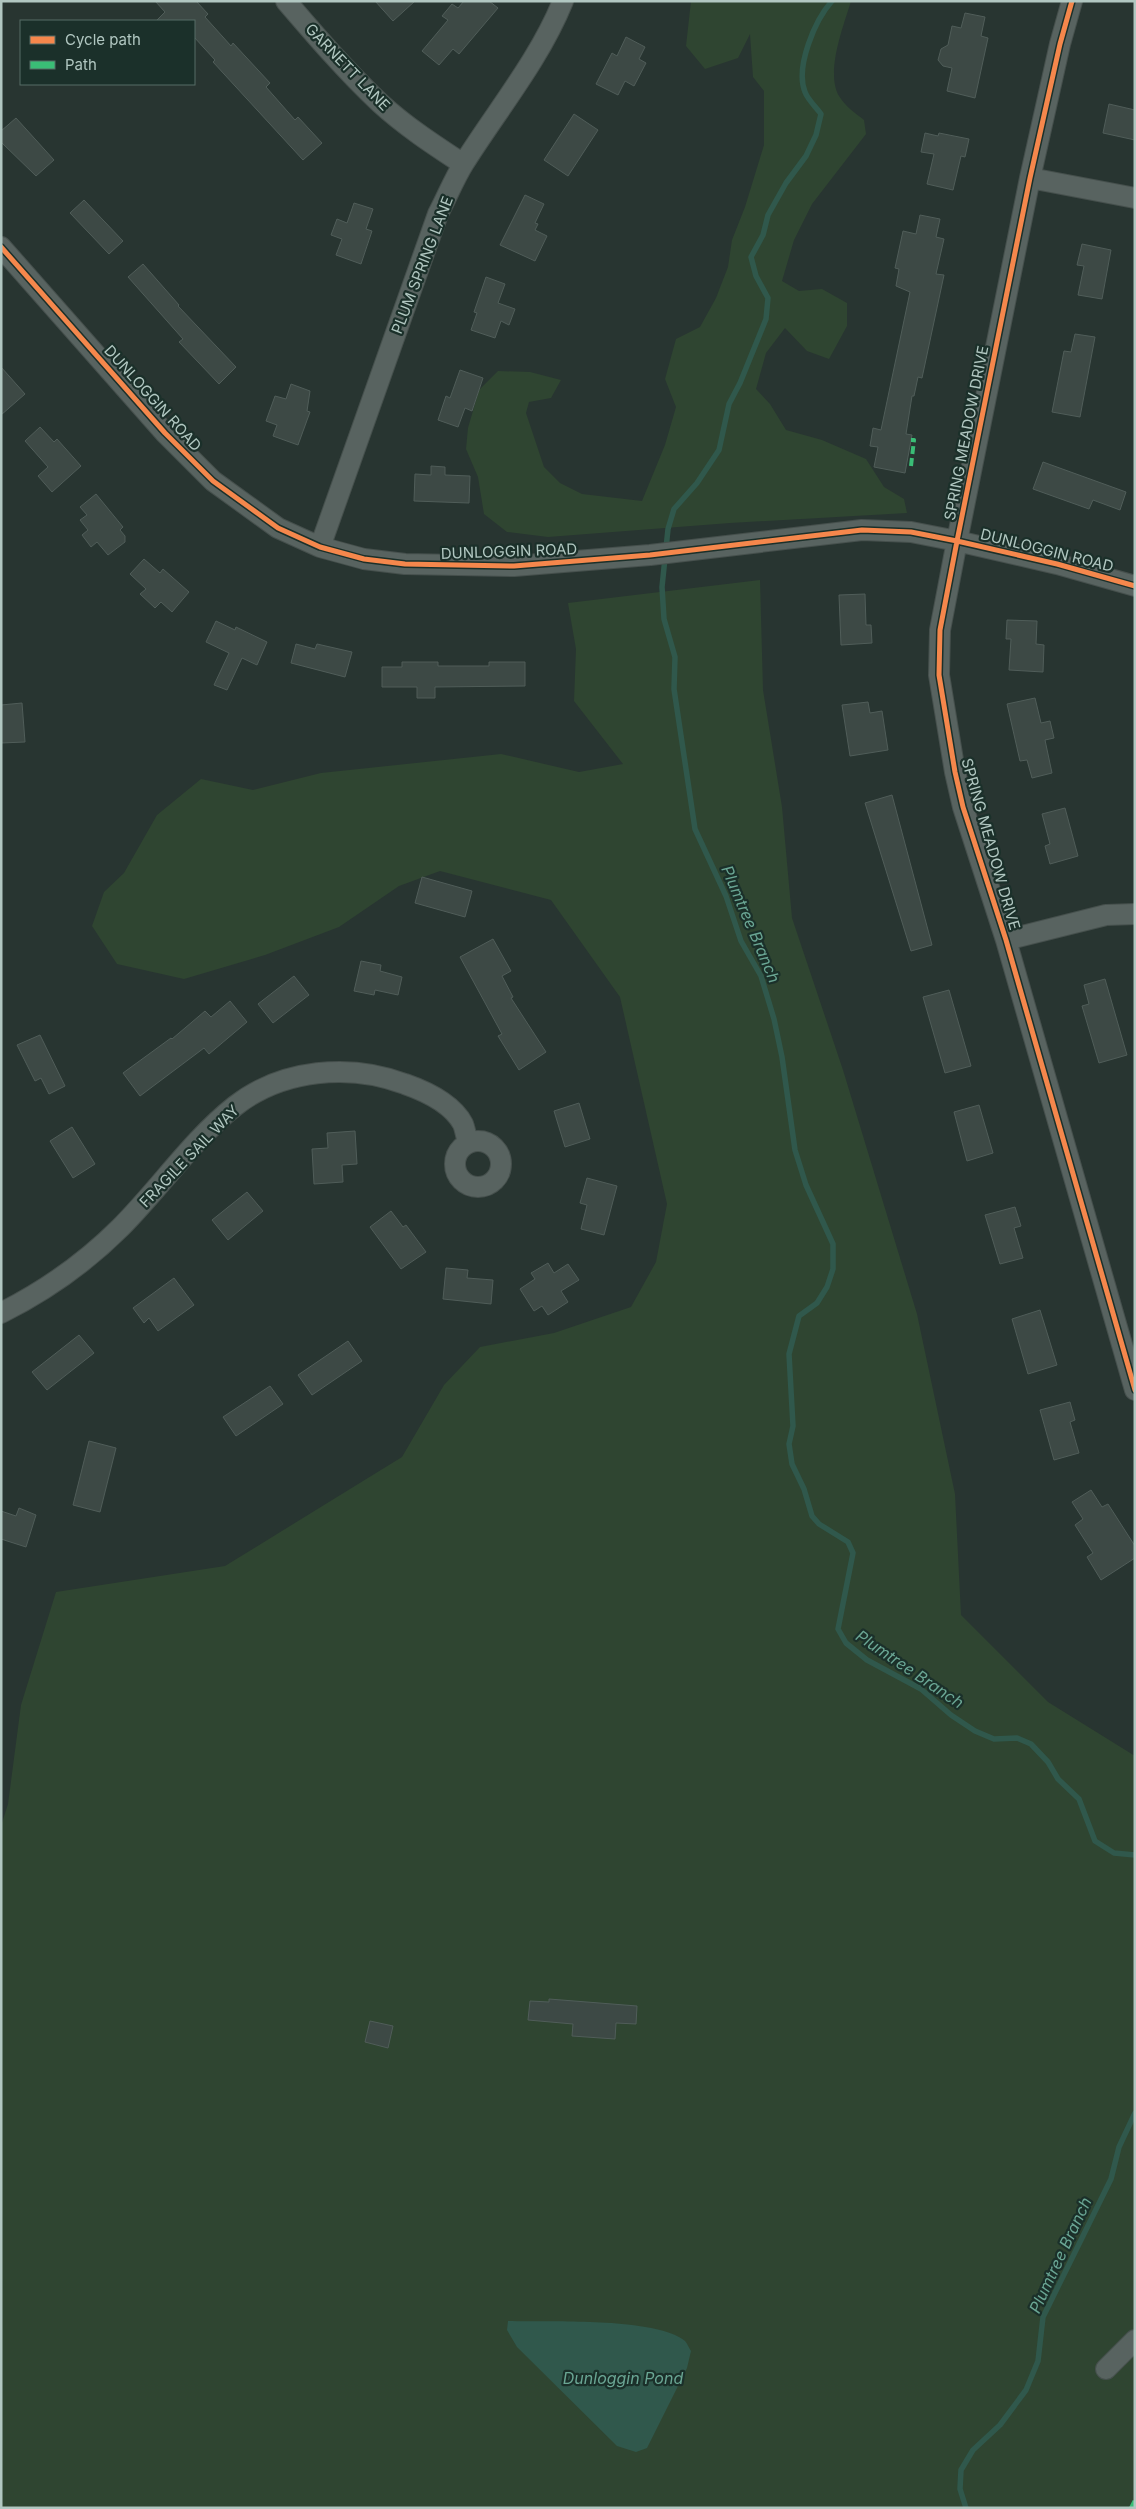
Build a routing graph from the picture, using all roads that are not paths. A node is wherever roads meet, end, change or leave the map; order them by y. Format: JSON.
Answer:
{"nodes":[{"id":1,"x":286,"y":1,"type":"edge"},
{"id":2,"x":563,"y":1,"type":"edge"},
{"id":3,"x":1072,"y":1,"type":"edge"},
{"id":4,"x":463,"y":164,"type":"junction"},
{"id":5,"x":1030,"y":178,"type":"junction"},
{"id":6,"x":1135,"y":198,"type":"edge"},
{"id":7,"x":1,"y":247,"type":"edge"},
{"id":8,"x":957,"y":541,"type":"junction"},
{"id":9,"x":320,"y":547,"type":"junction"},
{"id":10,"x":1135,"y":586,"type":"edge"},
{"id":11,"x":1135,"y":914,"type":"edge"},
{"id":12,"x":1006,"y":940,"type":"junction"},
{"id":13,"x":468,"y":1142,"type":"dead end"},
{"id":14,"x":1,"y":1313,"type":"edge"},
{"id":15,"x":1135,"y":1390,"type":"edge"},
{"id":16,"x":1135,"y":2340,"type":"edge"},
{"id":17,"x":1106,"y":2369,"type":"dead end"}],
"edges":[{"from":1,"to":4,"type":"street","name":"GARNETT LANE"},
{"from":2,"to":4,"type":"street","name":"PLUM SPRING LANE"},
{"from":3,"to":5,"type":"street","name":"SPRING MEADOW DRIVE"},
{"from":4,"to":9,"type":"street","name":"PLUM SPRING LANE"},
{"from":5,"to":6,"type":"street"},
{"from":5,"to":8,"type":"street","name":"SPRING MEADOW DRIVE"},
{"from":7,"to":9,"type":"street","name":"DUNLOGGIN ROAD"},
{"from":8,"to":9,"type":"street","name":"DUNLOGGIN ROAD"},
{"from":8,"to":10,"type":"street","name":"DUNLOGGIN ROAD"},
{"from":8,"to":12,"type":"street","name":"SPRING MEADOW DRIVE"},
{"from":11,"to":12,"type":"street"},
{"from":12,"to":15,"type":"street","name":"SPRING MEADOW DRIVE"},
{"from":13,"to":14,"type":"street","name":"FRAGILE SAIL WAY"},
{"from":16,"to":17,"type":"street"}]}
